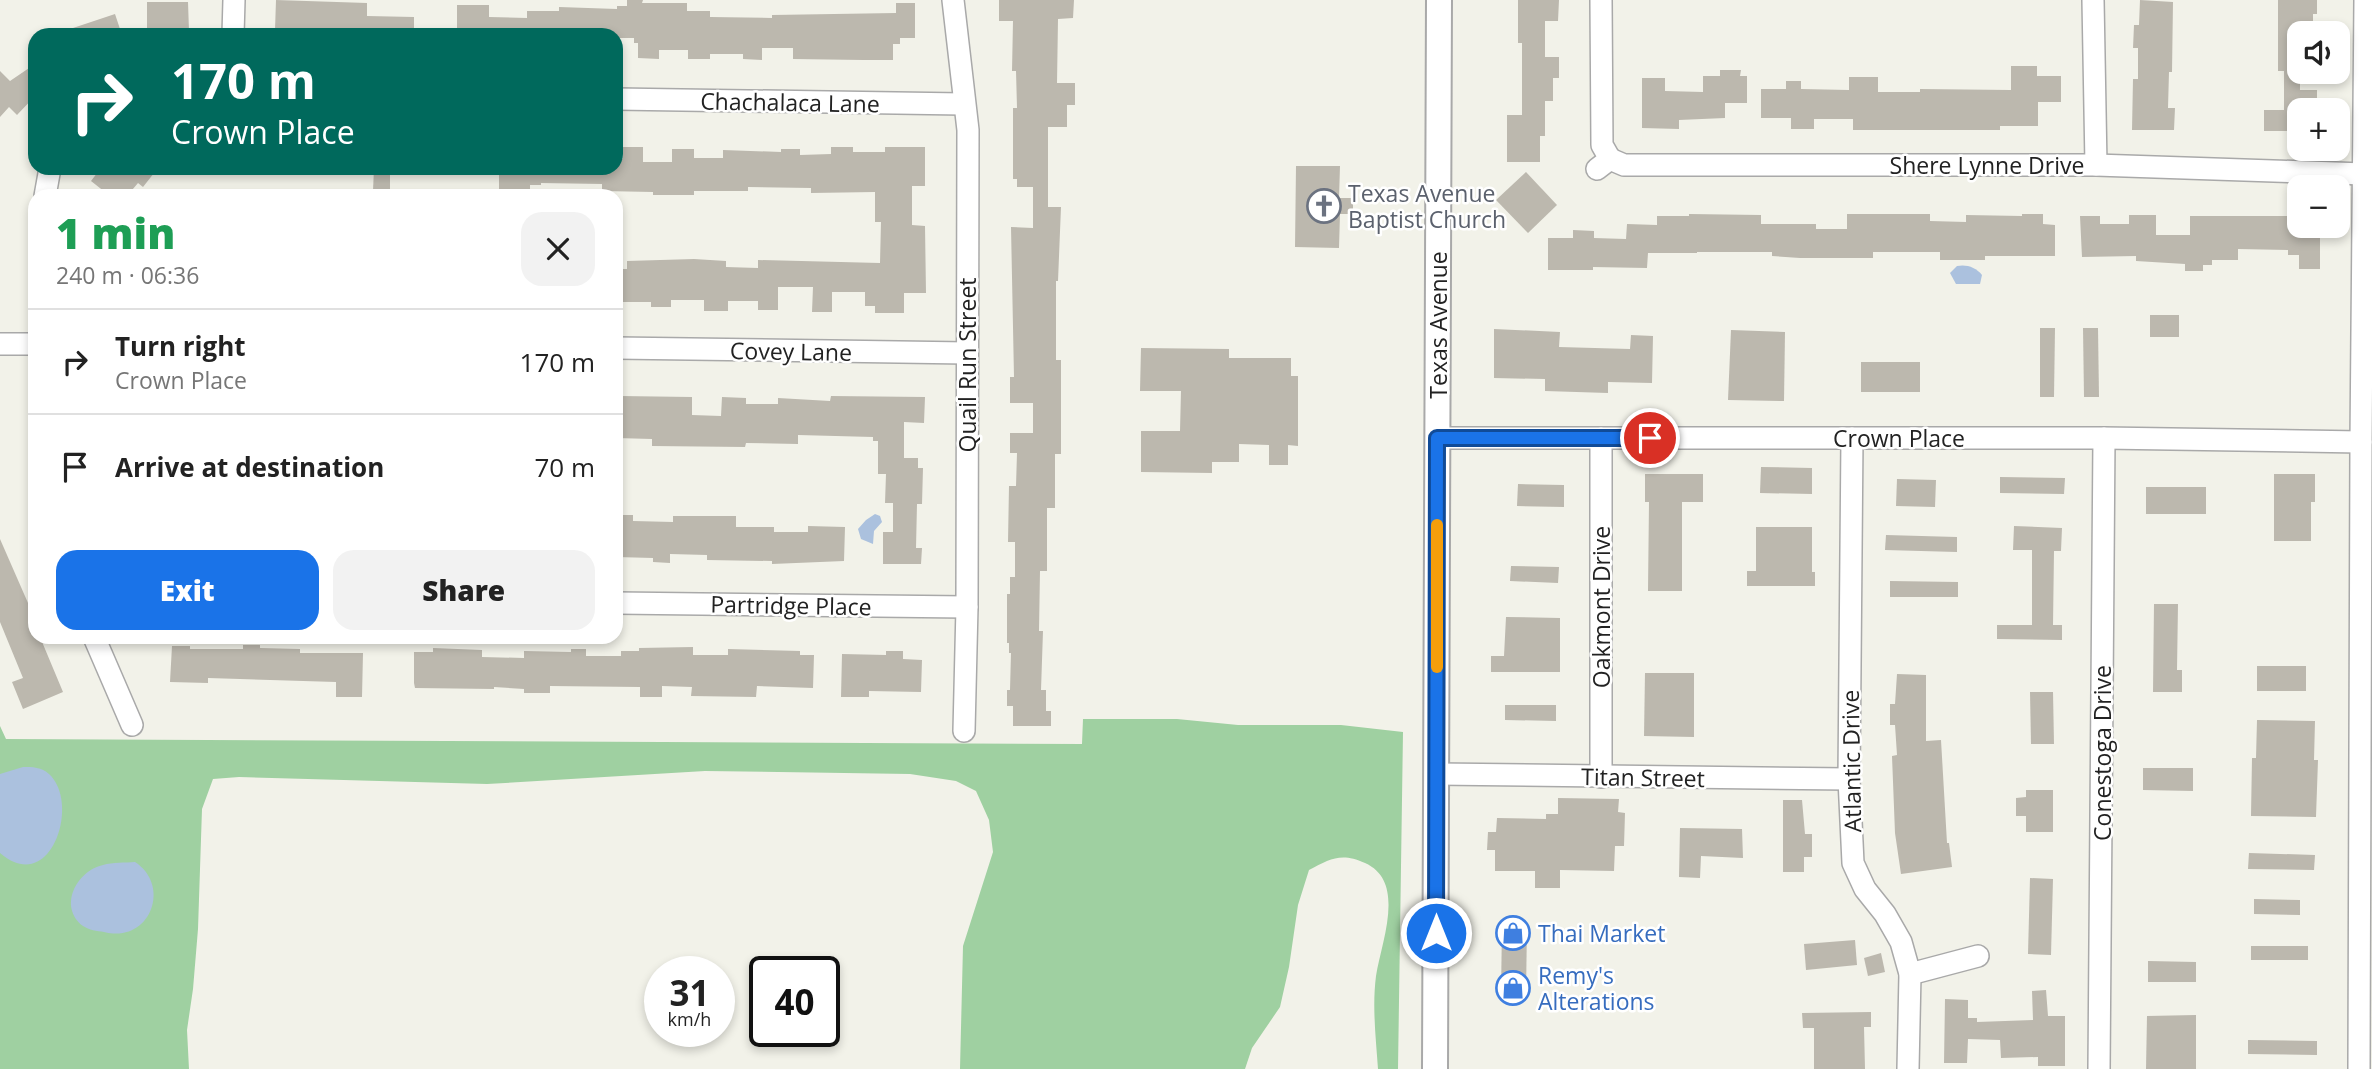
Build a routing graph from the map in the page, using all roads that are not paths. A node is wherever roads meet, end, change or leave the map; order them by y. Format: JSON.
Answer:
{"nodes":[{"id":1,"x":234,"y":0,"type":"edge"},
{"id":2,"x":953,"y":0,"type":"edge"},
{"id":3,"x":1439,"y":0,"type":"edge"},
{"id":4,"x":1601,"y":0,"type":"edge"},
{"id":5,"x":2093,"y":0,"type":"edge"},
{"id":6,"x":2365,"y":0,"type":"edge"},
{"id":7,"x":233,"y":28,"type":"edge"},
{"id":8,"x":623,"y":99,"type":"edge"},
{"id":9,"x":964,"y":104,"type":"junction"},
{"id":10,"x":2096,"y":165,"type":"junction"},
{"id":11,"x":2364,"y":174,"type":"junction"},
{"id":12,"x":0,"y":344,"type":"edge"},
{"id":13,"x":28,"y":344,"type":"edge"},
{"id":14,"x":623,"y":348,"type":"edge"},
{"id":15,"x":967,"y":353,"type":"junction"},
{"id":16,"x":1437,"y":438,"type":"junction"},
{"id":17,"x":1601,"y":438,"type":"junction"},
{"id":18,"x":1852,"y":438,"type":"junction"},
{"id":19,"x":2104,"y":438,"type":"junction"},
{"id":20,"x":2361,"y":442,"type":"junction"},
{"id":21,"x":623,"y":603,"type":"edge"},
{"id":22,"x":967,"y":607,"type":"junction"},
{"id":23,"x":97,"y":644,"type":"edge"},
{"id":24,"x":132,"y":726,"type":"dead end"},
{"id":25,"x":964,"y":731,"type":"dead end"},
{"id":26,"x":1436,"y":774,"type":"junction"},
{"id":27,"x":1601,"y":777,"type":"junction"},
{"id":28,"x":1849,"y":779,"type":"junction"},
{"id":29,"x":1978,"y":956,"type":"dead end"},
{"id":30,"x":1910,"y":974,"type":"junction"},
{"id":31,"x":1435,"y":1069,"type":"edge"},
{"id":32,"x":1908,"y":1069,"type":"edge"},
{"id":33,"x":2099,"y":1069,"type":"edge"},
{"id":34,"x":2359,"y":1069,"type":"edge"}],
"edges":[{"from":1,"to":7,"type":"street"},
{"from":2,"to":9,"type":"street","name":"Quail Run Street"},
{"from":3,"to":16,"type":"street","name":"Texas Avenue"},
{"from":4,"to":10,"type":"street","name":"Shere Lynne Drive"},
{"from":5,"to":10,"type":"street"},
{"from":6,"to":11,"type":"street"},
{"from":8,"to":9,"type":"street","name":"Chachalaca Lane"},
{"from":9,"to":15,"type":"street","name":"Quail Run Street"},
{"from":10,"to":11,"type":"street","name":"Shere Lynne Drive"},
{"from":11,"to":20,"type":"street"},
{"from":12,"to":13,"type":"street"},
{"from":14,"to":15,"type":"street","name":"Covey Lane"},
{"from":15,"to":22,"type":"street","name":"Quail Run Street"},
{"from":16,"to":17,"type":"street","name":"Crown Place"},
{"from":16,"to":26,"type":"street","name":"Texas Avenue"},
{"from":17,"to":18,"type":"street","name":"Crown Place"},
{"from":17,"to":27,"type":"street","name":"Oakmont Drive"},
{"from":18,"to":19,"type":"street","name":"Crown Place"},
{"from":18,"to":28,"type":"street","name":"Atlantic Drive"},
{"from":19,"to":20,"type":"street","name":"Crown Place"},
{"from":19,"to":33,"type":"street","name":"Conestoga Drive"},
{"from":20,"to":34,"type":"street"},
{"from":21,"to":22,"type":"street","name":"Partridge Place"},
{"from":22,"to":25,"type":"street","name":"Quail Run Street"},
{"from":23,"to":24,"type":"street"},
{"from":26,"to":27,"type":"street","name":"Titan Street"},
{"from":26,"to":31,"type":"street","name":"Texas Avenue"},
{"from":27,"to":28,"type":"street","name":"Titan Street"},
{"from":28,"to":30,"type":"street","name":"Atlantic Drive"},
{"from":29,"to":30,"type":"street"},
{"from":30,"to":32,"type":"street","name":"Atlantic Drive"}]}
